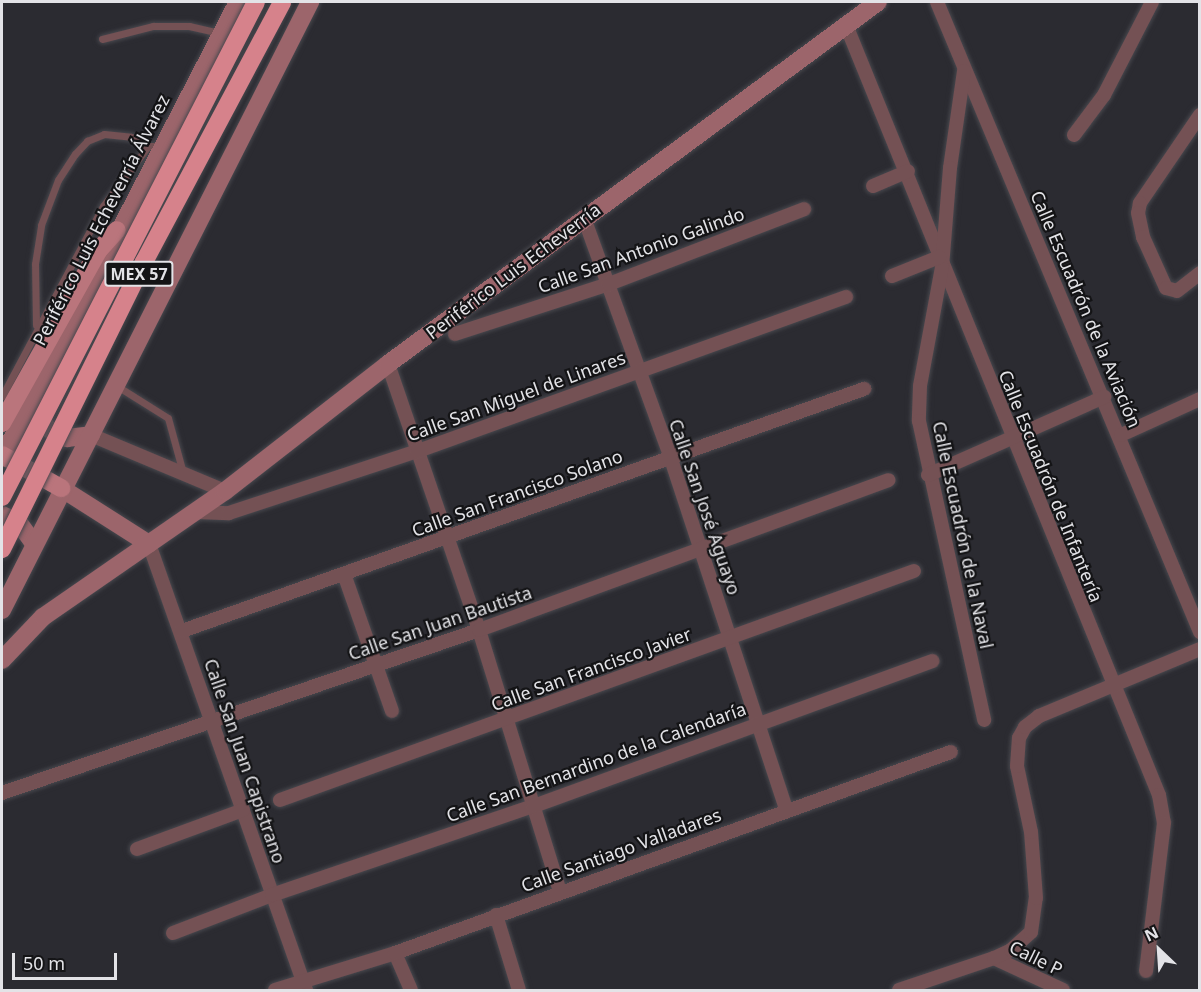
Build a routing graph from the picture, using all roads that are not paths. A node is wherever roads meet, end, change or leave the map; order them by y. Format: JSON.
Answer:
{"nodes":[{"id":1,"x":238,"y":2,"type":"edge"},
{"id":2,"x":256,"y":2,"type":"edge"},
{"id":3,"x":282,"y":2,"type":"edge"},
{"id":4,"x":310,"y":2,"type":"edge"},
{"id":5,"x":878,"y":2,"type":"edge"},
{"id":6,"x":938,"y":2,"type":"edge"},
{"id":7,"x":1152,"y":2,"type":"edge"},
{"id":8,"x":846,"y":25,"type":"junction"},
{"id":9,"x":221,"y":33,"type":"junction"},
{"id":10,"x":102,"y":39,"type":"dead end"},
{"id":11,"x":964,"y":71,"type":"junction"},
{"id":12,"x":1200,"y":116,"type":"edge"},
{"id":13,"x":1074,"y":135,"type":"dead end"},
{"id":14,"x":155,"y":146,"type":"junction"},
{"id":15,"x":908,"y":171,"type":"junction"},
{"id":16,"x":873,"y":186,"type":"dead end"},
{"id":17,"x":804,"y":209,"type":"dead end"},
{"id":18,"x":584,"y":218,"type":"junction"},
{"id":19,"x":117,"y":230,"type":"junction"},
{"id":20,"x":940,"y":262,"type":"junction"},
{"id":21,"x":1200,"y":273,"type":"edge"},
{"id":22,"x":892,"y":276,"type":"dead end"},
{"id":23,"x":609,"y":284,"type":"junction"},
{"id":24,"x":846,"y":297,"type":"dead end"},
{"id":25,"x":36,"y":328,"type":"junction"},
{"id":26,"x":454,"y":334,"type":"dead end"},
{"id":27,"x":388,"y":364,"type":"junction"},
{"id":28,"x":640,"y":371,"type":"junction"},
{"id":29,"x":115,"y":384,"type":"junction"},
{"id":30,"x":864,"y":389,"type":"dead end"},
{"id":31,"x":34,"y":394,"type":"junction"},
{"id":32,"x":2,"y":396,"type":"edge"},
{"id":33,"x":1104,"y":397,"type":"junction"},
{"id":34,"x":1200,"y":399,"type":"edge"},
{"id":35,"x":2,"y":423,"type":"edge"},
{"id":36,"x":91,"y":435,"type":"junction"},
{"id":37,"x":1121,"y":435,"type":"junction"},
{"id":38,"x":1012,"y":438,"type":"junction"},
{"id":39,"x":418,"y":451,"type":"junction"},
{"id":40,"x":2,"y":455,"type":"edge"},
{"id":41,"x":670,"y":456,"type":"junction"},
{"id":42,"x":183,"y":474,"type":"junction"},
{"id":43,"x":928,"y":475,"type":"junction"},
{"id":44,"x":888,"y":480,"type":"dead end"},
{"id":45,"x":61,"y":488,"type":"junction"},
{"id":46,"x":225,"y":491,"type":"junction"},
{"id":47,"x":2,"y":497,"type":"edge"},
{"id":48,"x":196,"y":512,"type":"junction"},
{"id":49,"x":2,"y":515,"type":"edge"},
{"id":50,"x":447,"y":540,"type":"junction"},
{"id":51,"x":34,"y":544,"type":"junction"},
{"id":52,"x":149,"y":544,"type":"junction"},
{"id":53,"x":701,"y":548,"type":"junction"},
{"id":54,"x":2,"y":549,"type":"edge"},
{"id":55,"x":914,"y":571,"type":"dead end"},
{"id":56,"x":344,"y":574,"type":"junction"},
{"id":57,"x":2,"y":610,"type":"edge"},
{"id":58,"x":479,"y":630,"type":"junction"},
{"id":59,"x":182,"y":631,"type":"junction"},
{"id":60,"x":1200,"y":632,"type":"edge"},
{"id":61,"x":730,"y":637,"type":"junction"},
{"id":62,"x":1200,"y":649,"type":"edge"},
{"id":63,"x":2,"y":660,"type":"edge"},
{"id":64,"x":932,"y":661,"type":"dead end"},
{"id":65,"x":376,"y":665,"type":"junction"},
{"id":66,"x":1113,"y":684,"type":"junction"},
{"id":67,"x":392,"y":711,"type":"dead end"},
{"id":68,"x":212,"y":718,"type":"junction"},
{"id":69,"x":506,"y":719,"type":"junction"},
{"id":70,"x":984,"y":720,"type":"dead end"},
{"id":71,"x":759,"y":723,"type":"junction"},
{"id":72,"x":951,"y":752,"type":"dead end"},
{"id":73,"x":2,"y":793,"type":"edge"},
{"id":74,"x":280,"y":800,"type":"dead end"},
{"id":75,"x":534,"y":806,"type":"junction"},
{"id":76,"x":786,"y":809,"type":"junction"},
{"id":77,"x":243,"y":810,"type":"junction"},
{"id":78,"x":137,"y":849,"type":"dead end"},
{"id":79,"x":560,"y":891,"type":"junction"},
{"id":80,"x":272,"y":895,"type":"junction"},
{"id":81,"x":496,"y":915,"type":"junction"},
{"id":82,"x":173,"y":933,"type":"dead end"},
{"id":83,"x":395,"y":953,"type":"junction"},
{"id":84,"x":994,"y":958,"type":"junction"},
{"id":85,"x":1146,"y":971,"type":"dead end"},
{"id":86,"x":304,"y":986,"type":"edge"},
{"id":87,"x":275,"y":990,"type":"edge"},
{"id":88,"x":411,"y":990,"type":"edge"},
{"id":89,"x":519,"y":990,"type":"edge"},
{"id":90,"x":899,"y":990,"type":"edge"},
{"id":91,"x":1063,"y":990,"type":"edge"}],
"edges":[{"from":1,"to":9,"type":"main road","name":"Periférico Luis Echeverría Álvarez"},
{"from":2,"to":47,"type":"highway","name":"Periférico Luis Echeverría Álvarez","number":"MEX 57","bridge":true},
{"from":3,"to":54,"type":"highway","number":"MEX 57","bridge":true},
{"from":4,"to":29,"type":"main road"},
{"from":5,"to":8,"type":"main road","name":"Periférico Luis Echeverría"},
{"from":6,"to":11,"type":"street","name":"Calle Escuadrón de la Aviación"},
{"from":7,"to":13,"type":"street"},
{"from":8,"to":15,"type":"street","name":"Calle Escuadrón de Infantería"},
{"from":8,"to":18,"type":"main road","name":"Periférico Luis Echeverría"},
{"from":9,"to":10,"type":"lane"},
{"from":9,"to":14,"type":"main road","name":"Periférico Luis Echeverría Álvarez"},
{"from":11,"to":20,"type":"street","name":"Calle Escuadrón de la Naval"},
{"from":11,"to":33,"type":"street","name":"Calle Escuadrón de la Aviación"},
{"from":12,"to":21,"type":"street"},
{"from":14,"to":19,"type":"main road","name":"Periférico Luis Echeverría Álvarez"},
{"from":14,"to":25,"type":"lane"},
{"from":14,"to":25,"type":"lane"},
{"from":15,"to":16,"type":"street"},
{"from":15,"to":20,"type":"street","name":"Calle Escuadrón de Infantería"},
{"from":17,"to":23,"type":"street","name":"Calle San Antonio Galindo"},
{"from":18,"to":23,"type":"street","name":"Calle San José Aguayo"},
{"from":18,"to":27,"type":"main road","name":"Periférico Luis Echeverría"},
{"from":19,"to":31,"type":"main road","name":"Periférico Luis Echeverría Álvarez"},
{"from":19,"to":35,"type":"main road"},
{"from":20,"to":22,"type":"street"},
{"from":20,"to":38,"type":"street","name":"Calle Escuadrón de Infantería"},
{"from":20,"to":43,"type":"street","name":"Calle Escuadrón de la Naval"},
{"from":23,"to":26,"type":"street","name":"Calle San Antonio Galindo"},
{"from":23,"to":28,"type":"street","name":"Calle San José Aguayo"},
{"from":24,"to":28,"type":"street","name":"Calle San Miguel de Linares"},
{"from":25,"to":32,"type":"lane"},
{"from":27,"to":39,"type":"street"},
{"from":27,"to":46,"type":"main road","name":"Periférico Luis Echeverría"},
{"from":28,"to":39,"type":"street","name":"Calle San Miguel de Linares"},
{"from":28,"to":41,"type":"street","name":"Calle San José Aguayo"},
{"from":29,"to":36,"type":"main road"},
{"from":29,"to":42,"type":"lane"},
{"from":30,"to":41,"type":"street","name":"Calle San Francisco Solano"},
{"from":31,"to":36,"type":"main road"},
{"from":31,"to":40,"type":"main road","name":"Periférico Luis Echeverría Álvarez"},
{"from":33,"to":37,"type":"street","name":"Calle Escuadrón de la Aviación"},
{"from":33,"to":38,"type":"street"},
{"from":34,"to":37,"type":"street"},
{"from":36,"to":42,"type":"street"},
{"from":36,"to":45,"type":"main road"},
{"from":37,"to":60,"type":"street","name":"Calle Escuadrón de la Aviación"},
{"from":38,"to":43,"type":"street"},
{"from":38,"to":66,"type":"street","name":"Calle Escuadrón de Infantería"},
{"from":39,"to":48,"type":"street","name":"Calle San Miguel de Linares"},
{"from":39,"to":50,"type":"street"},
{"from":40,"to":45,"type":"main road"},
{"from":41,"to":50,"type":"street","name":"Calle San Francisco Solano"},
{"from":41,"to":53,"type":"street","name":"Calle San José Aguayo"},
{"from":42,"to":46,"type":"street"},
{"from":43,"to":70,"type":"street","name":"Calle Escuadrón de la Naval"},
{"from":44,"to":53,"type":"street","name":"Calle San Juan Bautista"},
{"from":45,"to":51,"type":"main road"},
{"from":45,"to":52,"type":"main road"},
{"from":46,"to":48,"type":"main road","name":"Periférico Luis Echeverría"},
{"from":48,"to":52,"type":"main road","name":"Periférico Luis Echeverría"},
{"from":49,"to":51,"type":"main road"},
{"from":50,"to":56,"type":"street","name":"Calle San Francisco Solano"},
{"from":50,"to":58,"type":"street"},
{"from":51,"to":57,"type":"main road"},
{"from":52,"to":59,"type":"street","name":"Calle San Juan Capistrano"},
{"from":52,"to":63,"type":"main road","name":"Periférico Luis Echeverría"},
{"from":53,"to":58,"type":"street","name":"Calle San Juan Bautista"},
{"from":53,"to":61,"type":"street","name":"Calle San José Aguayo"},
{"from":55,"to":61,"type":"street","name":"Calle San Francisco Javier"},
{"from":56,"to":59,"type":"street","name":"Calle San Francisco Solano"},
{"from":56,"to":65,"type":"street"},
{"from":58,"to":65,"type":"street","name":"Calle San Juan Bautista"},
{"from":58,"to":69,"type":"street"},
{"from":59,"to":68,"type":"street","name":"Calle San Juan Capistrano"},
{"from":61,"to":69,"type":"street","name":"Calle San Francisco Javier"},
{"from":61,"to":71,"type":"street","name":"Calle San José Aguayo"},
{"from":62,"to":66,"type":"street"},
{"from":64,"to":71,"type":"street","name":"Calle San Bernardino de la Calendaría"},
{"from":65,"to":67,"type":"street"},
{"from":65,"to":68,"type":"street","name":"Calle San Juan Bautista"},
{"from":66,"to":84,"type":"street"},
{"from":66,"to":85,"type":"street","name":"Calle Escuadrón de Infantería"},
{"from":68,"to":73,"type":"street","name":"Calle San Juan Bautista"},
{"from":68,"to":77,"type":"street","name":"Calle San Juan Capistrano"},
{"from":69,"to":74,"type":"street","name":"Calle San Francisco Javier"},
{"from":69,"to":75,"type":"street"},
{"from":71,"to":75,"type":"street","name":"Calle San Bernardino de la Calendaría"},
{"from":71,"to":76,"type":"street","name":"Calle San José Aguayo"},
{"from":72,"to":76,"type":"street","name":"Calle Santiago Valladares"},
{"from":75,"to":79,"type":"street"},
{"from":75,"to":80,"type":"street","name":"Calle San Bernardino de la Calendaría"},
{"from":76,"to":79,"type":"street","name":"Calle Santiago Valladares"},
{"from":77,"to":78,"type":"street"},
{"from":77,"to":80,"type":"street","name":"Calle San Juan Capistrano"},
{"from":79,"to":81,"type":"street","name":"Calle Santiago Valladares"},
{"from":80,"to":82,"type":"street","name":"Calle San Bernardino de la Calendaría"},
{"from":80,"to":86,"type":"street","name":"Calle San Juan Capistrano"},
{"from":81,"to":83,"type":"street","name":"Calle Santiago Valladares"},
{"from":81,"to":89,"type":"street"},
{"from":83,"to":86,"type":"street","name":"Calle Santiago Valladares"},
{"from":83,"to":88,"type":"street"},
{"from":84,"to":90,"type":"street"},
{"from":84,"to":91,"type":"street","name":"Calle P"},
{"from":86,"to":87,"type":"street","name":"Calle Santiago Valladares"}]}
